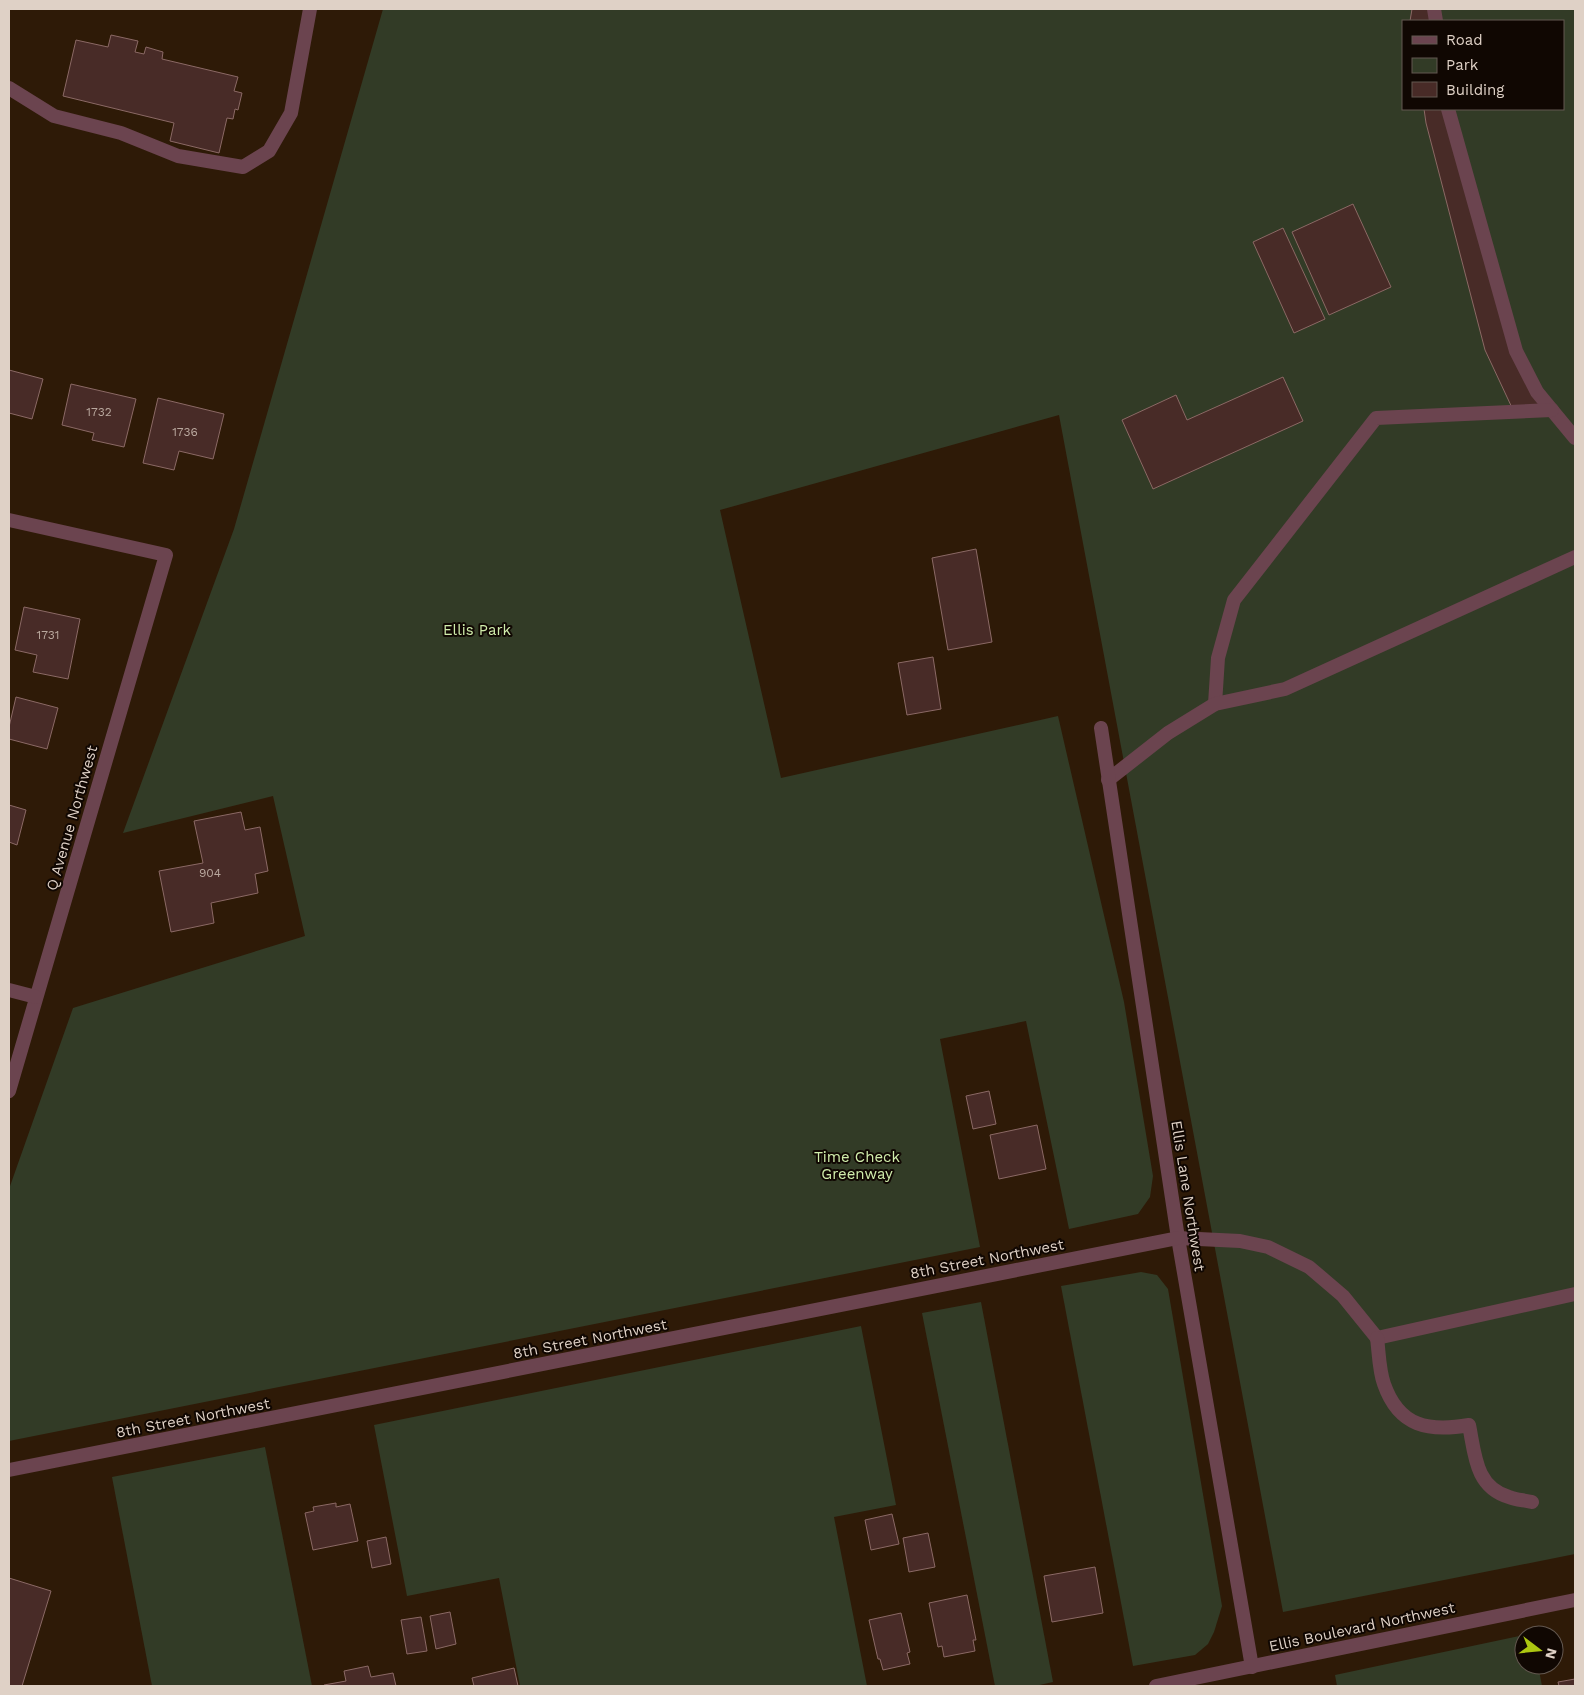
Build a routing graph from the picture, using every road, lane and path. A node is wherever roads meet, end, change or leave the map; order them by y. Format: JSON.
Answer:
{"nodes":[{"id":1,"x":310,"y":9,"type":"edge"},
{"id":2,"x":9,"y":88,"type":"edge"},
{"id":3,"x":1448,"y":110,"type":"edge"},
{"id":4,"x":1552,"y":410,"type":"junction"},
{"id":5,"x":1575,"y":438,"type":"edge"},
{"id":6,"x":9,"y":520,"type":"edge"},
{"id":7,"x":1575,"y":557,"type":"edge"},
{"id":8,"x":1215,"y":704,"type":"junction"},
{"id":9,"x":1101,"y":728,"type":"dead end"},
{"id":10,"x":1108,"y":780,"type":"junction"},
{"id":11,"x":9,"y":990,"type":"edge"},
{"id":12,"x":36,"y":997,"type":"junction"},
{"id":13,"x":9,"y":1091,"type":"edge"},
{"id":14,"x":1178,"y":1238,"type":"junction"},
{"id":15,"x":1575,"y":1294,"type":"edge"},
{"id":16,"x":1377,"y":1338,"type":"junction"},
{"id":17,"x":9,"y":1470,"type":"edge"},
{"id":18,"x":1532,"y":1502,"type":"dead end"},
{"id":19,"x":1575,"y":1600,"type":"edge"},
{"id":20,"x":1252,"y":1667,"type":"junction"},
{"id":21,"x":1156,"y":1686,"type":"edge"}],
"edges":[{"from":1,"to":2,"type":"street"},
{"from":3,"to":4,"type":"street"},
{"from":4,"to":5,"type":"street"},
{"from":4,"to":8,"type":"street"},
{"from":6,"to":12,"type":"street","name":"Q Avenue Northwest"},
{"from":7,"to":8,"type":"street"},
{"from":8,"to":10,"type":"street"},
{"from":9,"to":10,"type":"street","name":"Ellis Lane Northwest"},
{"from":10,"to":14,"type":"street","name":"Ellis Lane Northwest"},
{"from":11,"to":12,"type":"street"},
{"from":12,"to":13,"type":"street","name":"Q Avenue Northwest"},
{"from":14,"to":16,"type":"street","name":"8th Street Northwest"},
{"from":14,"to":17,"type":"street","name":"8th Street Northwest"},
{"from":14,"to":20,"type":"street","name":"Ellis Lane Northwest"},
{"from":15,"to":16,"type":"street"},
{"from":16,"to":18,"type":"street"},
{"from":19,"to":20,"type":"street","name":"Ellis Boulevard Northwest"},
{"from":20,"to":21,"type":"street","name":"Ellis Boulevard Northwest"}]}
